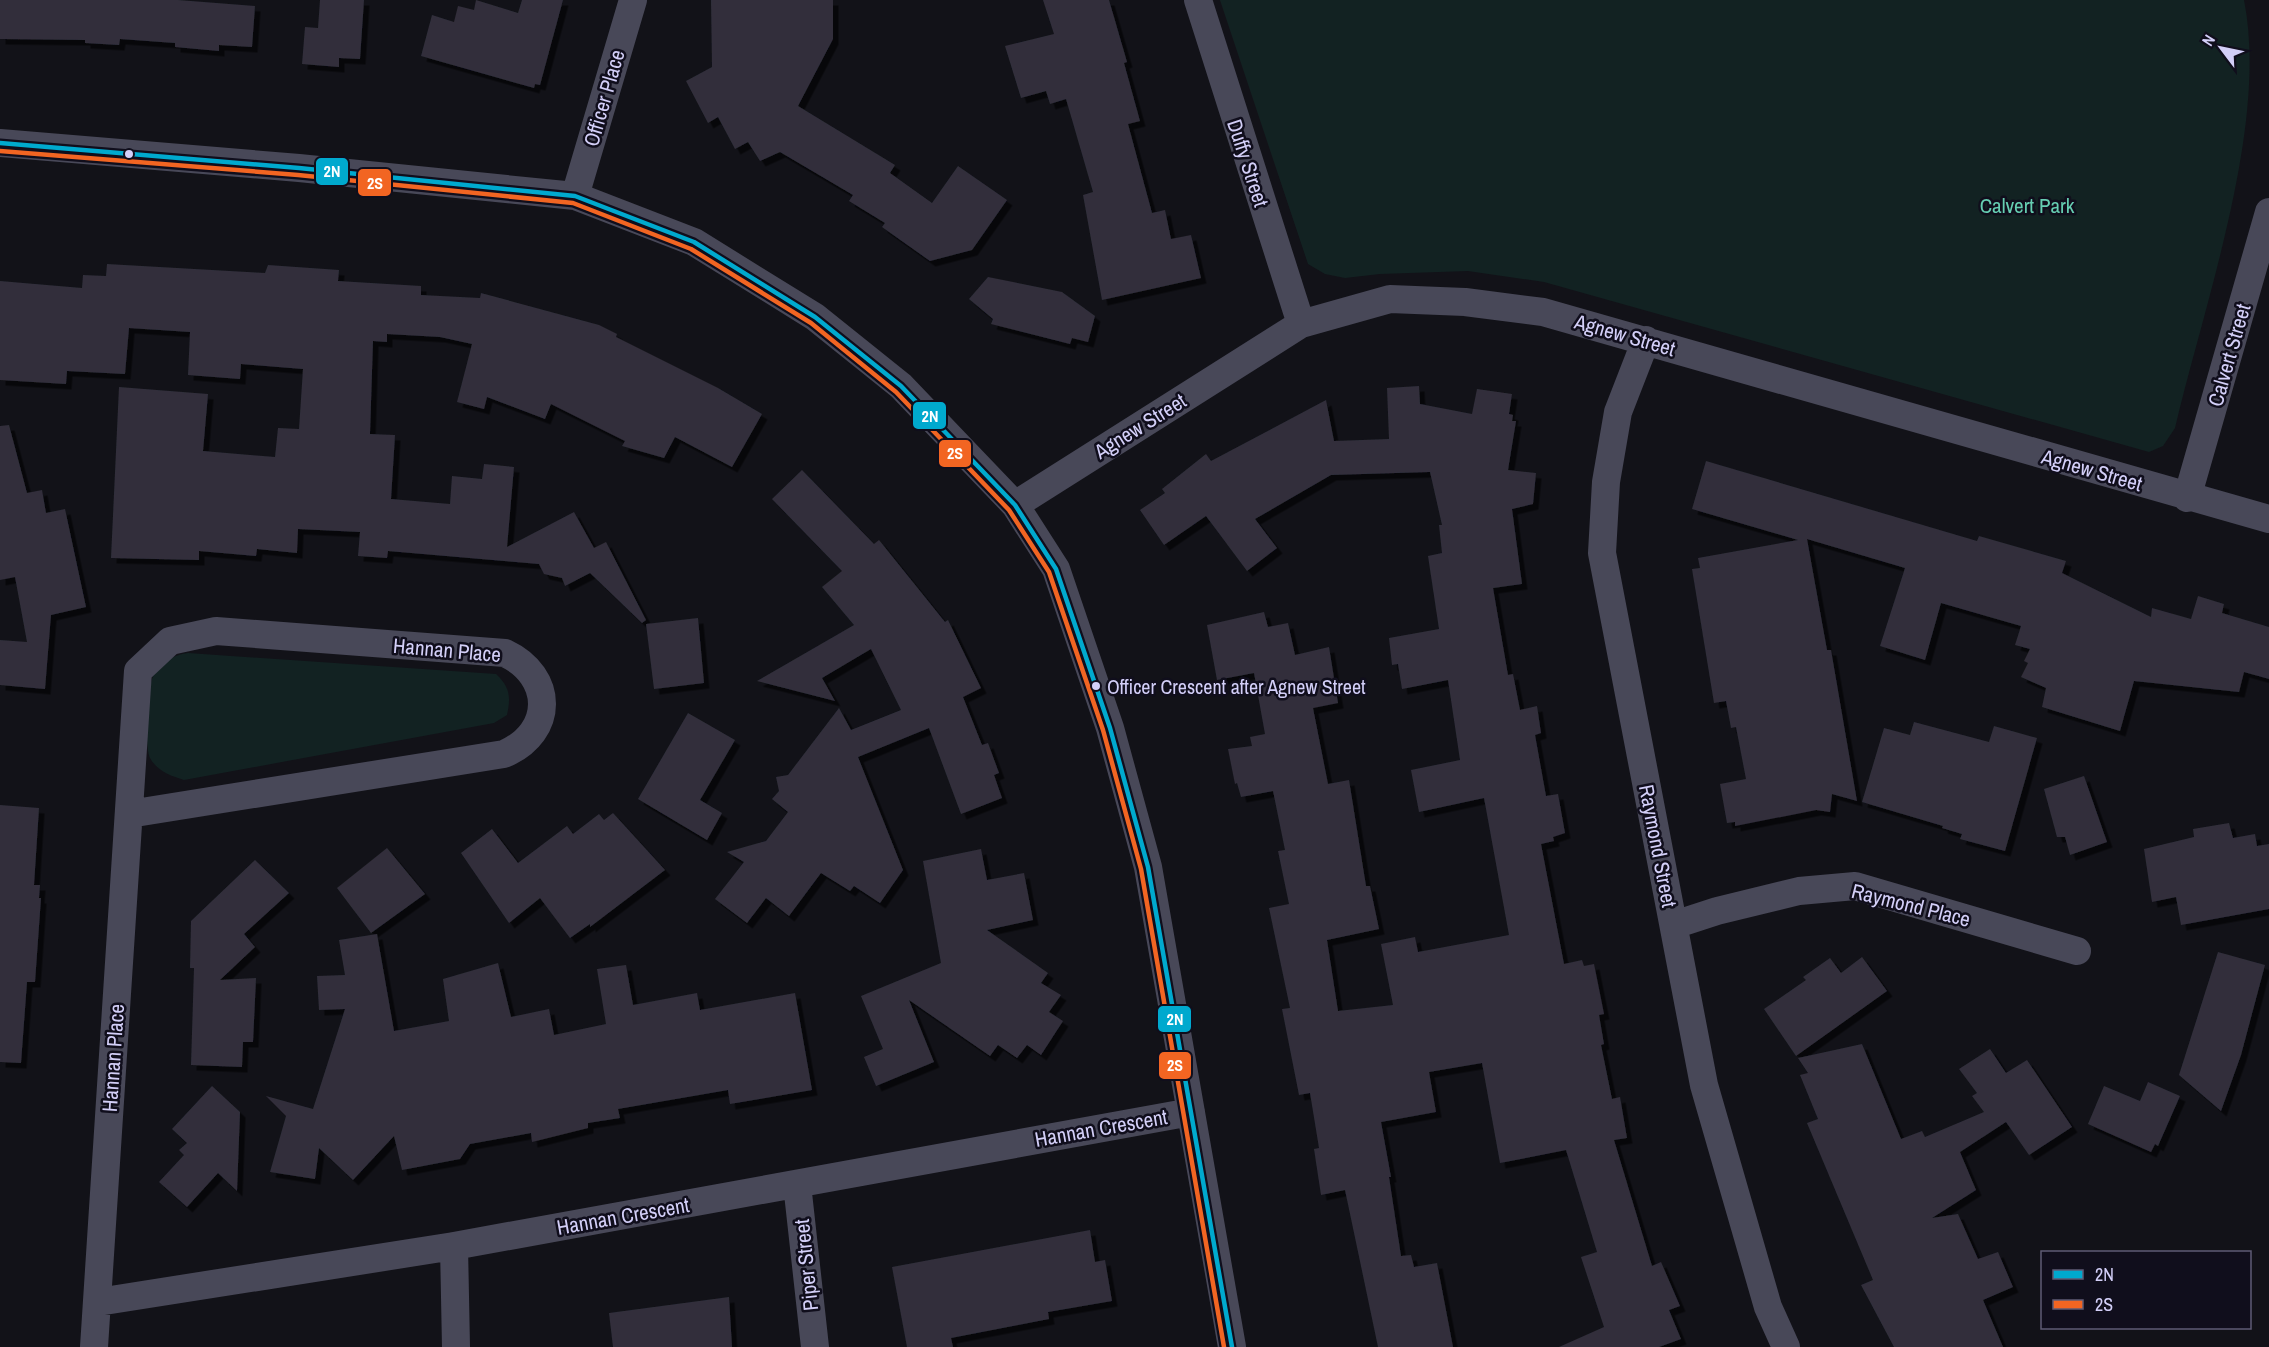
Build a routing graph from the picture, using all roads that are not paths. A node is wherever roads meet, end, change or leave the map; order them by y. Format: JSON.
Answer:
{"nodes":[{"id":1,"x":633,"y":0,"type":"edge"},
{"id":2,"x":1198,"y":0,"type":"edge"},
{"id":3,"x":0,"y":143,"type":"edge"},
{"id":4,"x":575,"y":196,"type":"junction"},
{"id":5,"x":2269,"y":212,"type":"edge"},
{"id":6,"x":1301,"y":324,"type":"junction"},
{"id":7,"x":1646,"y":340,"type":"junction"},
{"id":8,"x":2187,"y":498,"type":"junction"},
{"id":9,"x":1015,"y":505,"type":"junction"},
{"id":10,"x":2269,"y":519,"type":"edge"},
{"id":11,"x":129,"y":814,"type":"junction"},
{"id":12,"x":1674,"y":926,"type":"junction"},
{"id":13,"x":2077,"y":951,"type":"dead end"},
{"id":14,"x":1191,"y":1112,"type":"junction"},
{"id":15,"x":797,"y":1184,"type":"junction"},
{"id":16,"x":454,"y":1246,"type":"junction"},
{"id":17,"x":98,"y":1302,"type":"junction"},
{"id":18,"x":94,"y":1347,"type":"edge"},
{"id":19,"x":456,"y":1347,"type":"edge"},
{"id":20,"x":815,"y":1347,"type":"edge"},
{"id":21,"x":1232,"y":1347,"type":"edge"},
{"id":22,"x":1786,"y":1347,"type":"edge"}],
"edges":[{"from":1,"to":4,"type":"street","name":"Officer Place"},
{"from":2,"to":6,"type":"street","name":"Duffy Street"},
{"from":3,"to":4,"type":"street"},
{"from":4,"to":9,"type":"street"},
{"from":5,"to":8,"type":"street","name":"Calvert Street"},
{"from":6,"to":7,"type":"street","name":"Agnew Street"},
{"from":6,"to":9,"type":"street","name":"Agnew Street"},
{"from":7,"to":8,"type":"street","name":"Agnew Street"},
{"from":7,"to":12,"type":"street","name":"Raymond Street"},
{"from":8,"to":10,"type":"street","name":"Agnew Street"},
{"from":9,"to":14,"type":"street"},
{"from":11,"to":11,"type":"street","name":"Hannan Place"},
{"from":11,"to":17,"type":"street","name":"Hannan Place"},
{"from":12,"to":13,"type":"street","name":"Raymond Place"},
{"from":12,"to":22,"type":"street","name":"Raymond Street"},
{"from":14,"to":15,"type":"street","name":"Hannan Crescent"},
{"from":14,"to":21,"type":"street"},
{"from":15,"to":16,"type":"street","name":"Hannan Crescent"},
{"from":15,"to":20,"type":"street","name":"Piper Street"},
{"from":16,"to":17,"type":"street","name":"Hannan Crescent"},
{"from":16,"to":19,"type":"street"},
{"from":17,"to":18,"type":"street"}]}
